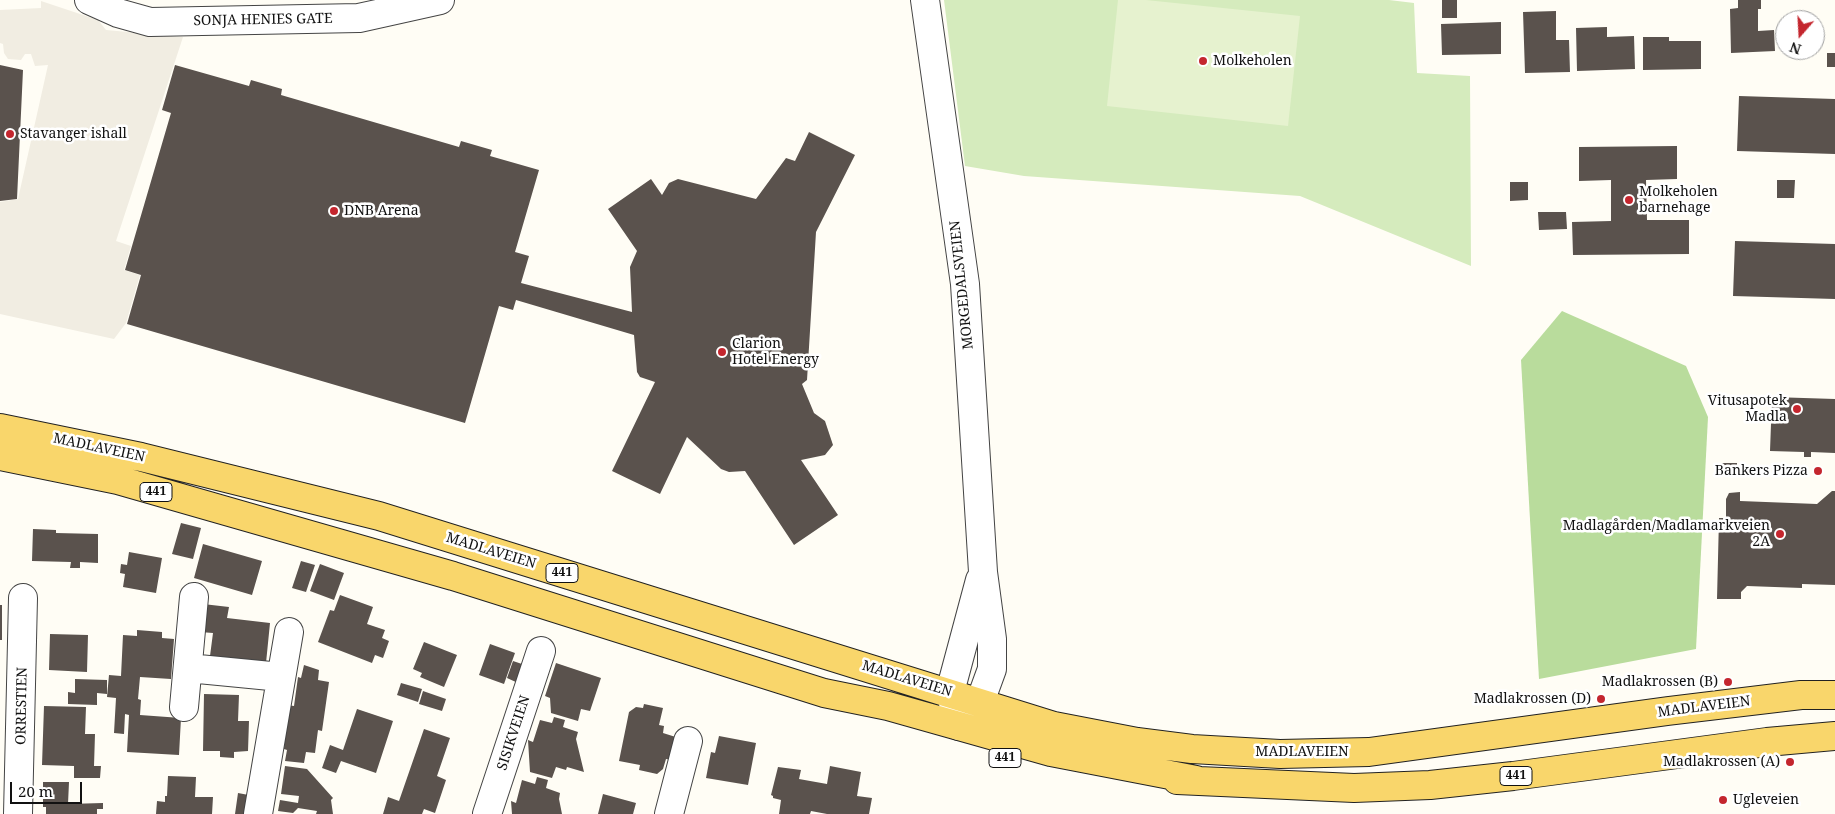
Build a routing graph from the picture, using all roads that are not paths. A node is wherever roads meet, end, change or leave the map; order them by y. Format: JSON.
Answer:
{"nodes":[{"id":1,"x":89,"y":0,"type":"edge"},
{"id":2,"x":440,"y":0,"type":"edge"},
{"id":3,"x":925,"y":0,"type":"edge"},
{"id":4,"x":0,"y":428,"type":"edge"},
{"id":5,"x":0,"y":456,"type":"edge"},
{"id":6,"x":983,"y":572,"type":"junction"},
{"id":7,"x":194,"y":597,"type":"dead end"},
{"id":8,"x":23,"y":598,"type":"dead end"},
{"id":9,"x":289,"y":632,"type":"dead end"},
{"id":10,"x":541,"y":651,"type":"dead end"},
{"id":11,"x":188,"y":668,"type":"junction"},
{"id":12,"x":281,"y":677,"type":"junction"},
{"id":13,"x":950,"y":692,"type":"junction"},
{"id":14,"x":824,"y":693,"type":"junction"},
{"id":15,"x":1835,"y":694,"type":"edge"},
{"id":16,"x":980,"y":702,"type":"junction"},
{"id":17,"x":184,"y":707,"type":"dead end"},
{"id":18,"x":959,"y":726,"type":"junction"},
{"id":19,"x":1835,"y":736,"type":"edge"},
{"id":20,"x":688,"y":741,"type":"dead end"},
{"id":21,"x":1196,"y":780,"type":"junction"},
{"id":22,"x":18,"y":814,"type":"edge"},
{"id":23,"x":258,"y":814,"type":"edge"},
{"id":24,"x":487,"y":814,"type":"edge"},
{"id":25,"x":669,"y":814,"type":"edge"}],
"edges":[{"from":1,"to":2,"type":"street","name":"SONJA HENIES GATE"},
{"from":3,"to":6,"type":"street","name":"MORGEDALSVEIEN"},
{"from":4,"to":13,"type":"main road","name":"MADLAVEIEN","number":"441"},
{"from":5,"to":14,"type":"main road","name":"MADLAVEIEN","number":"441"},
{"from":6,"to":13,"type":"street","name":"MORGEDALSVEIEN"},
{"from":6,"to":16,"type":"street","name":"MORGEDALSVEIEN"},
{"from":7,"to":11,"type":"street"},
{"from":8,"to":22,"type":"street","name":"ORRESTIEN"},
{"from":9,"to":12,"type":"street"},
{"from":10,"to":24,"type":"street","name":"SISIKVEIEN"},
{"from":11,"to":12,"type":"street"},
{"from":11,"to":17,"type":"street"},
{"from":12,"to":23,"type":"street"},
{"from":13,"to":16,"type":"main road","name":"MADLAVEIEN","number":"441"},
{"from":13,"to":18,"type":"street"},
{"from":14,"to":18,"type":"main road","name":"MADLAVEIEN","number":"441"},
{"from":14,"to":21,"type":"main road","name":"MADLAVEIEN","number":"441"},
{"from":15,"to":16,"type":"main road","name":"MADLAVEIEN","number":"441"},
{"from":16,"to":18,"type":"street","name":"MORGEDALSVEIEN"},
{"from":18,"to":21,"type":"main road","name":"MADLAVEIEN","number":"441"},
{"from":19,"to":21,"type":"main road","name":"MADLAVEIEN","number":"441"},
{"from":20,"to":25,"type":"street"}]}
